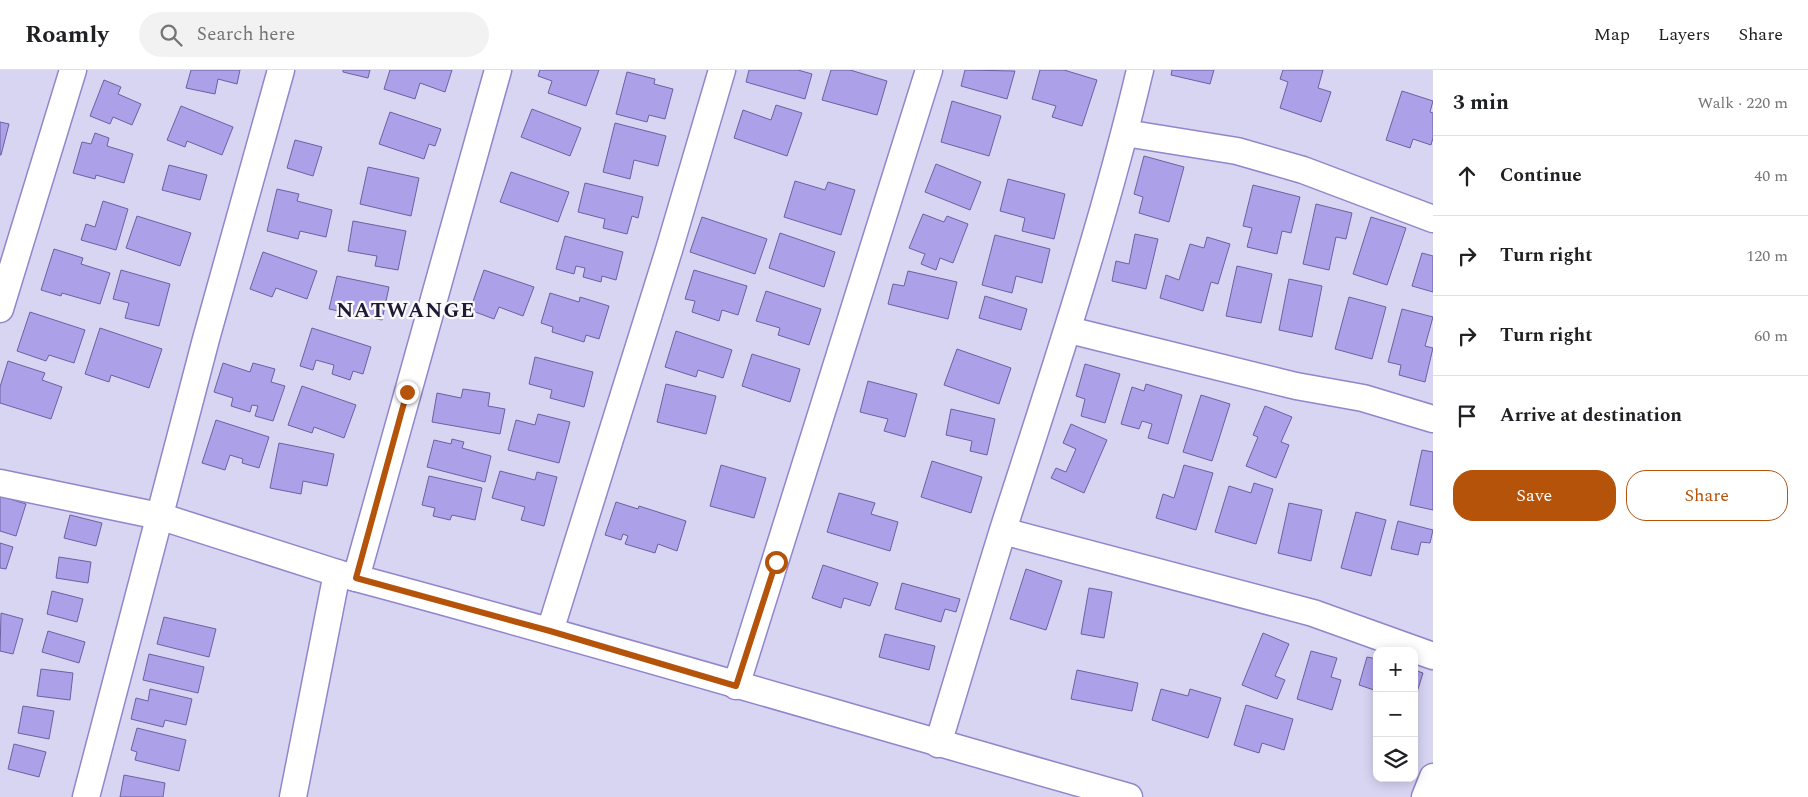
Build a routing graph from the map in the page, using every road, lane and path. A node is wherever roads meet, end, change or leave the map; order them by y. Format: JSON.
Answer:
{"nodes":[{"id":1,"x":73,"y":70,"type":"edge"},
{"id":2,"x":281,"y":70,"type":"edge"},
{"id":3,"x":498,"y":70,"type":"edge"},
{"id":4,"x":722,"y":70,"type":"edge"},
{"id":5,"x":929,"y":70,"type":"edge"},
{"id":6,"x":1140,"y":70,"type":"edge"},
{"id":7,"x":1125,"y":133,"type":"junction"},
{"id":8,"x":1433,"y":219,"type":"edge"},
{"id":9,"x":0,"y":309,"type":"edge"},
{"id":10,"x":1069,"y":330,"type":"junction"},
{"id":11,"x":1433,"y":419,"type":"edge"},
{"id":12,"x":0,"y":482,"type":"edge"},
{"id":13,"x":159,"y":516,"type":"junction"},
{"id":14,"x":1003,"y":531,"type":"junction"},
{"id":15,"x":347,"y":576,"type":"junction"},
{"id":16,"x":550,"y":631,"type":"junction"},
{"id":17,"x":1433,"y":656,"type":"edge"},
{"id":18,"x":736,"y":686,"type":"junction"},
{"id":19,"x":938,"y":744,"type":"junction"},
{"id":20,"x":1433,"y":777,"type":"edge"},
{"id":21,"x":86,"y":797,"type":"edge"},
{"id":22,"x":293,"y":797,"type":"edge"},
{"id":23,"x":1129,"y":797,"type":"edge"},
{"id":24,"x":1425,"y":797,"type":"edge"}],
"edges":[{"from":1,"to":9,"type":"street"},
{"from":2,"to":13,"type":"street"},
{"from":3,"to":15,"type":"street"},
{"from":4,"to":16,"type":"street"},
{"from":5,"to":18,"type":"street"},
{"from":6,"to":7,"type":"street"},
{"from":7,"to":8,"type":"street"},
{"from":7,"to":10,"type":"street"},
{"from":10,"to":11,"type":"street"},
{"from":10,"to":14,"type":"street"},
{"from":12,"to":13,"type":"street"},
{"from":13,"to":15,"type":"street"},
{"from":13,"to":21,"type":"street"},
{"from":14,"to":17,"type":"street"},
{"from":14,"to":19,"type":"street"},
{"from":15,"to":16,"type":"street"},
{"from":15,"to":22,"type":"street"},
{"from":16,"to":18,"type":"street"},
{"from":18,"to":19,"type":"street"},
{"from":19,"to":23,"type":"street"},
{"from":20,"to":24,"type":"street"}]}
